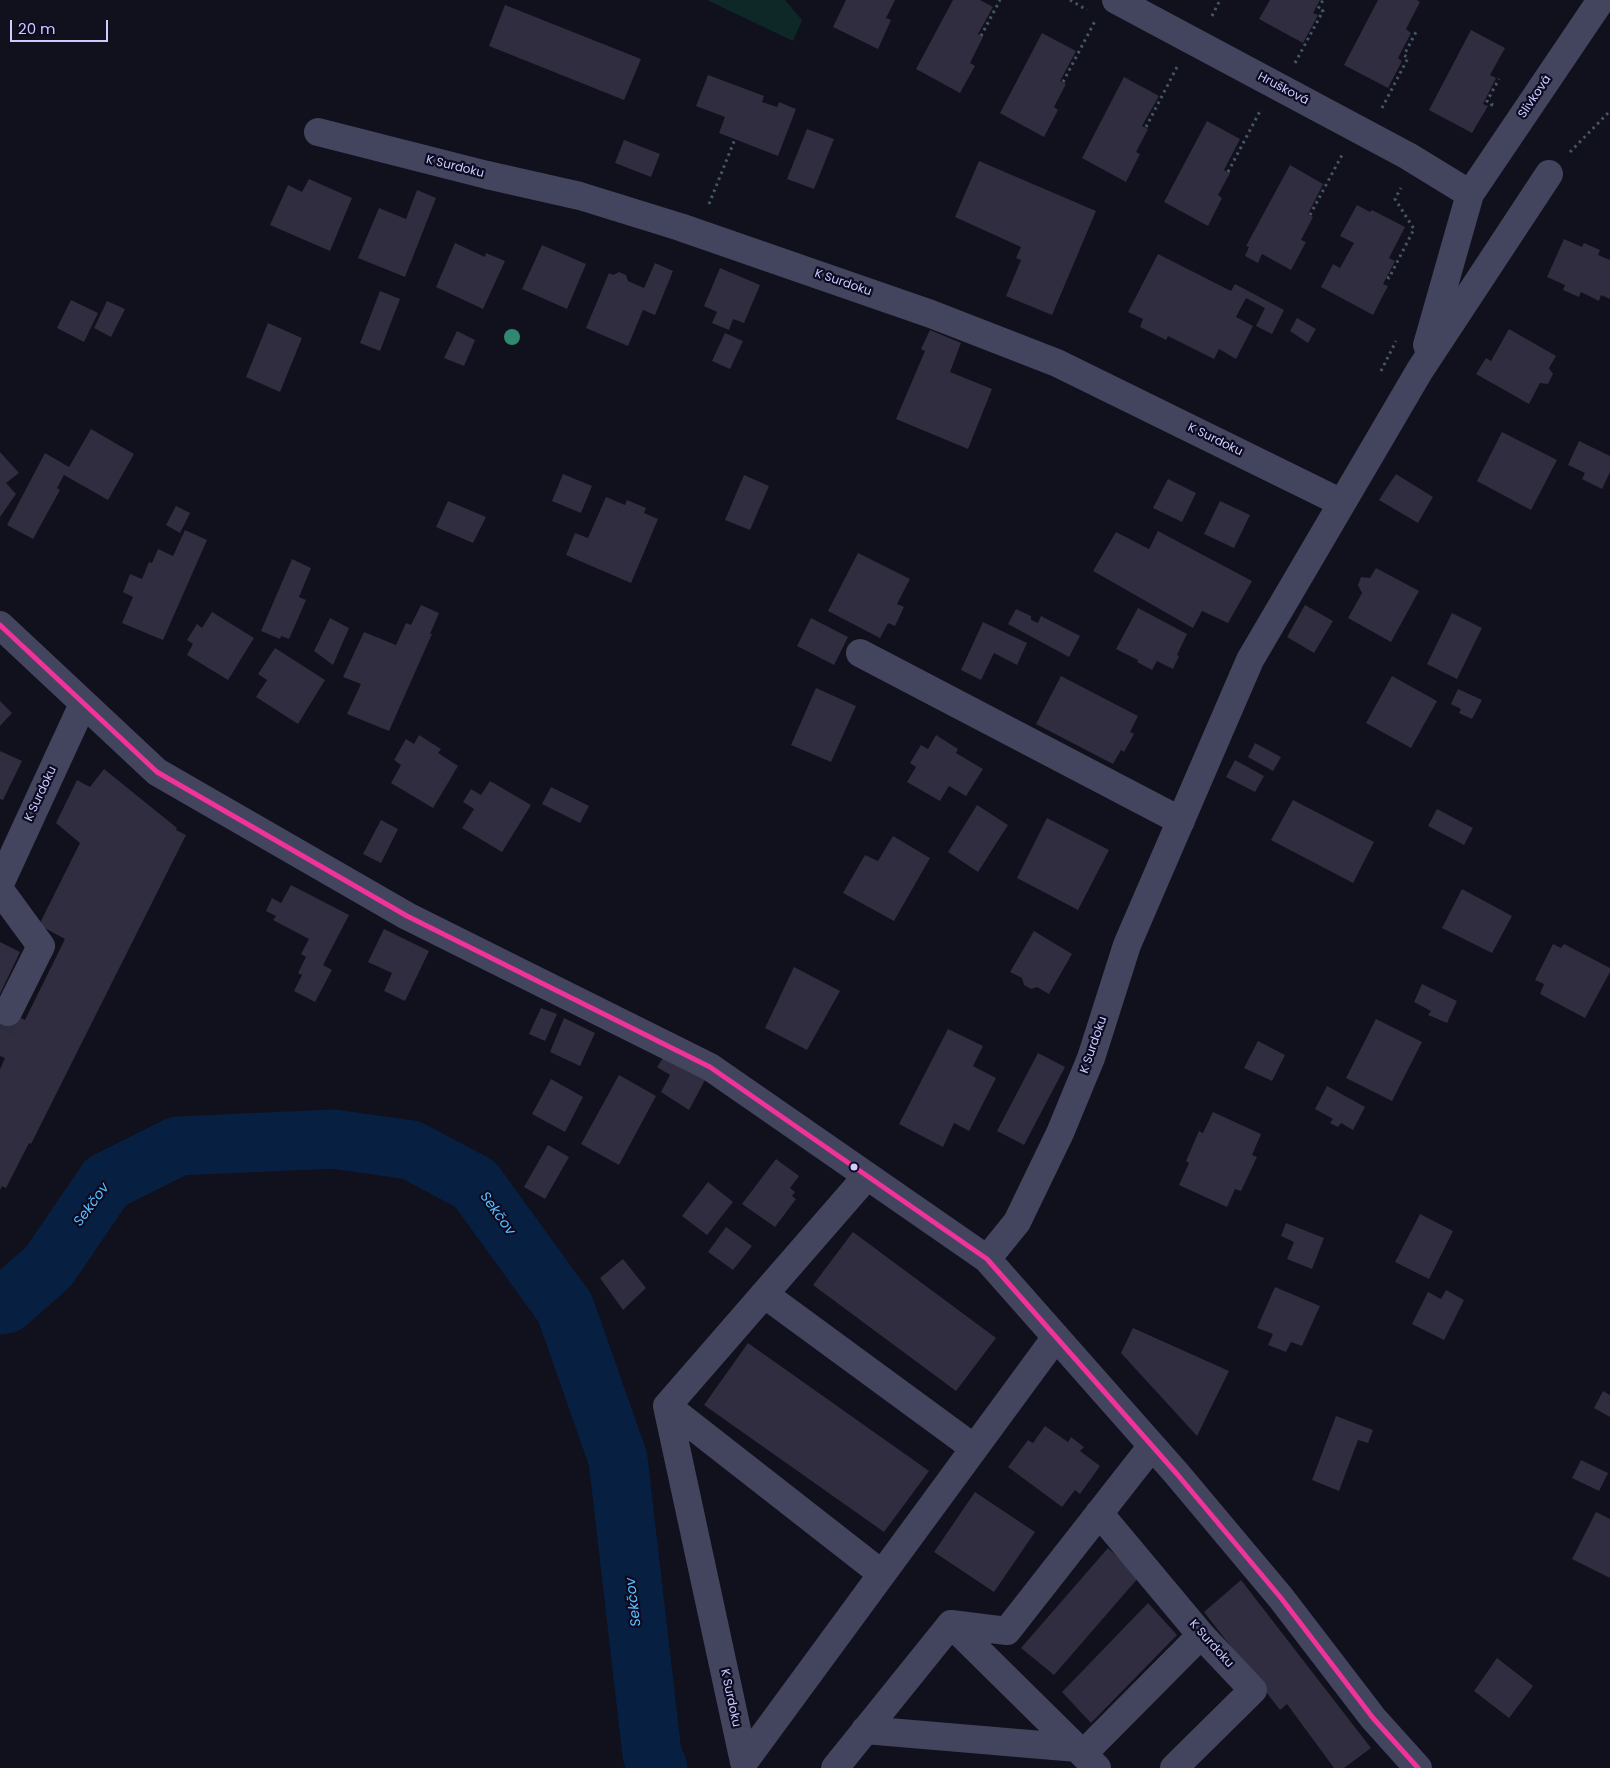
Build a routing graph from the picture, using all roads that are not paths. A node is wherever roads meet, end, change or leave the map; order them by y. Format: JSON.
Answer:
{"nodes":[{"id":1,"x":1601,"y":0,"type":"edge"},
{"id":2,"x":1107,"y":8,"type":"edge"},
{"id":3,"x":318,"y":132,"type":"dead end"},
{"id":4,"x":1548,"y":174,"type":"road end"},
{"id":5,"x":1459,"y":187,"type":"junction"},
{"id":6,"x":1420,"y":370,"type":"junction"},
{"id":7,"x":1342,"y":503,"type":"junction"},
{"id":8,"x":0,"y":625,"type":"edge"},
{"id":9,"x":860,"y":653,"type":"dead end"},
{"id":10,"x":83,"y":704,"type":"junction"},
{"id":11,"x":1182,"y":821,"type":"junction"},
{"id":12,"x":0,"y":884,"type":"edge"},
{"id":13,"x":0,"y":890,"type":"edge"},
{"id":14,"x":8,"y":1012,"type":"tunnel mouth"},
{"id":15,"x":867,"y":1176,"type":"junction"},
{"id":16,"x":987,"y":1259,"type":"junction"},
{"id":17,"x":764,"y":1294,"type":"junction"},
{"id":18,"x":1056,"y":1337,"type":"junction"},
{"id":19,"x":666,"y":1406,"type":"junction"},
{"id":20,"x":1152,"y":1446,"type":"junction"},
{"id":21,"x":974,"y":1448,"type":"junction"},
{"id":22,"x":1099,"y":1513,"type":"junction"},
{"id":23,"x":882,"y":1574,"type":"junction"},
{"id":24,"x":951,"y":1624,"type":"junction"},
{"id":25,"x":1201,"y":1635,"type":"junction"},
{"id":26,"x":866,"y":1730,"type":"junction"},
{"id":27,"x":1086,"y":1757,"type":"edge"},
{"id":28,"x":835,"y":1768,"type":"edge"},
{"id":29,"x":1174,"y":1768,"type":"edge"},
{"id":30,"x":1418,"y":1768,"type":"edge"}],
"edges":[{"from":1,"to":5,"type":"street","name":"Slivková"},
{"from":2,"to":5,"type":"street","name":"Hrušková"},
{"from":3,"to":7,"type":"street","name":"K Surdoku"},
{"from":4,"to":6,"type":"street","name":"K Surdoku"},
{"from":5,"to":6,"type":"street","name":"K Surdoku"},
{"from":6,"to":7,"type":"street","name":"K Surdoku"},
{"from":7,"to":11,"type":"street","name":"K Surdoku"},
{"from":8,"to":10,"type":"street"},
{"from":9,"to":11,"type":"street"},
{"from":10,"to":12,"type":"street","name":"K Surdoku"},
{"from":10,"to":15,"type":"street"},
{"from":11,"to":16,"type":"street","name":"K Surdoku"},
{"from":13,"to":14,"type":"street"},
{"from":15,"to":16,"type":"street"},
{"from":15,"to":17,"type":"street"},
{"from":16,"to":18,"type":"street"},
{"from":17,"to":19,"type":"street"},
{"from":17,"to":21,"type":"street"},
{"from":18,"to":20,"type":"street"},
{"from":18,"to":21,"type":"street","name":"K Surdoku"},
{"from":19,"to":23,"type":"street"},
{"from":19,"to":23,"type":"street","name":"K Surdoku"},
{"from":20,"to":22,"type":"street"},
{"from":20,"to":30,"type":"street"},
{"from":21,"to":23,"type":"street","name":"K Surdoku"},
{"from":22,"to":24,"type":"street"},
{"from":22,"to":25,"type":"street","name":"K Surdoku"},
{"from":24,"to":26,"type":"street"},
{"from":24,"to":27,"type":"street"},
{"from":25,"to":27,"type":"street"},
{"from":25,"to":29,"type":"street","name":"K Surdoku"},
{"from":26,"to":27,"type":"street"},
{"from":26,"to":28,"type":"street"}]}
